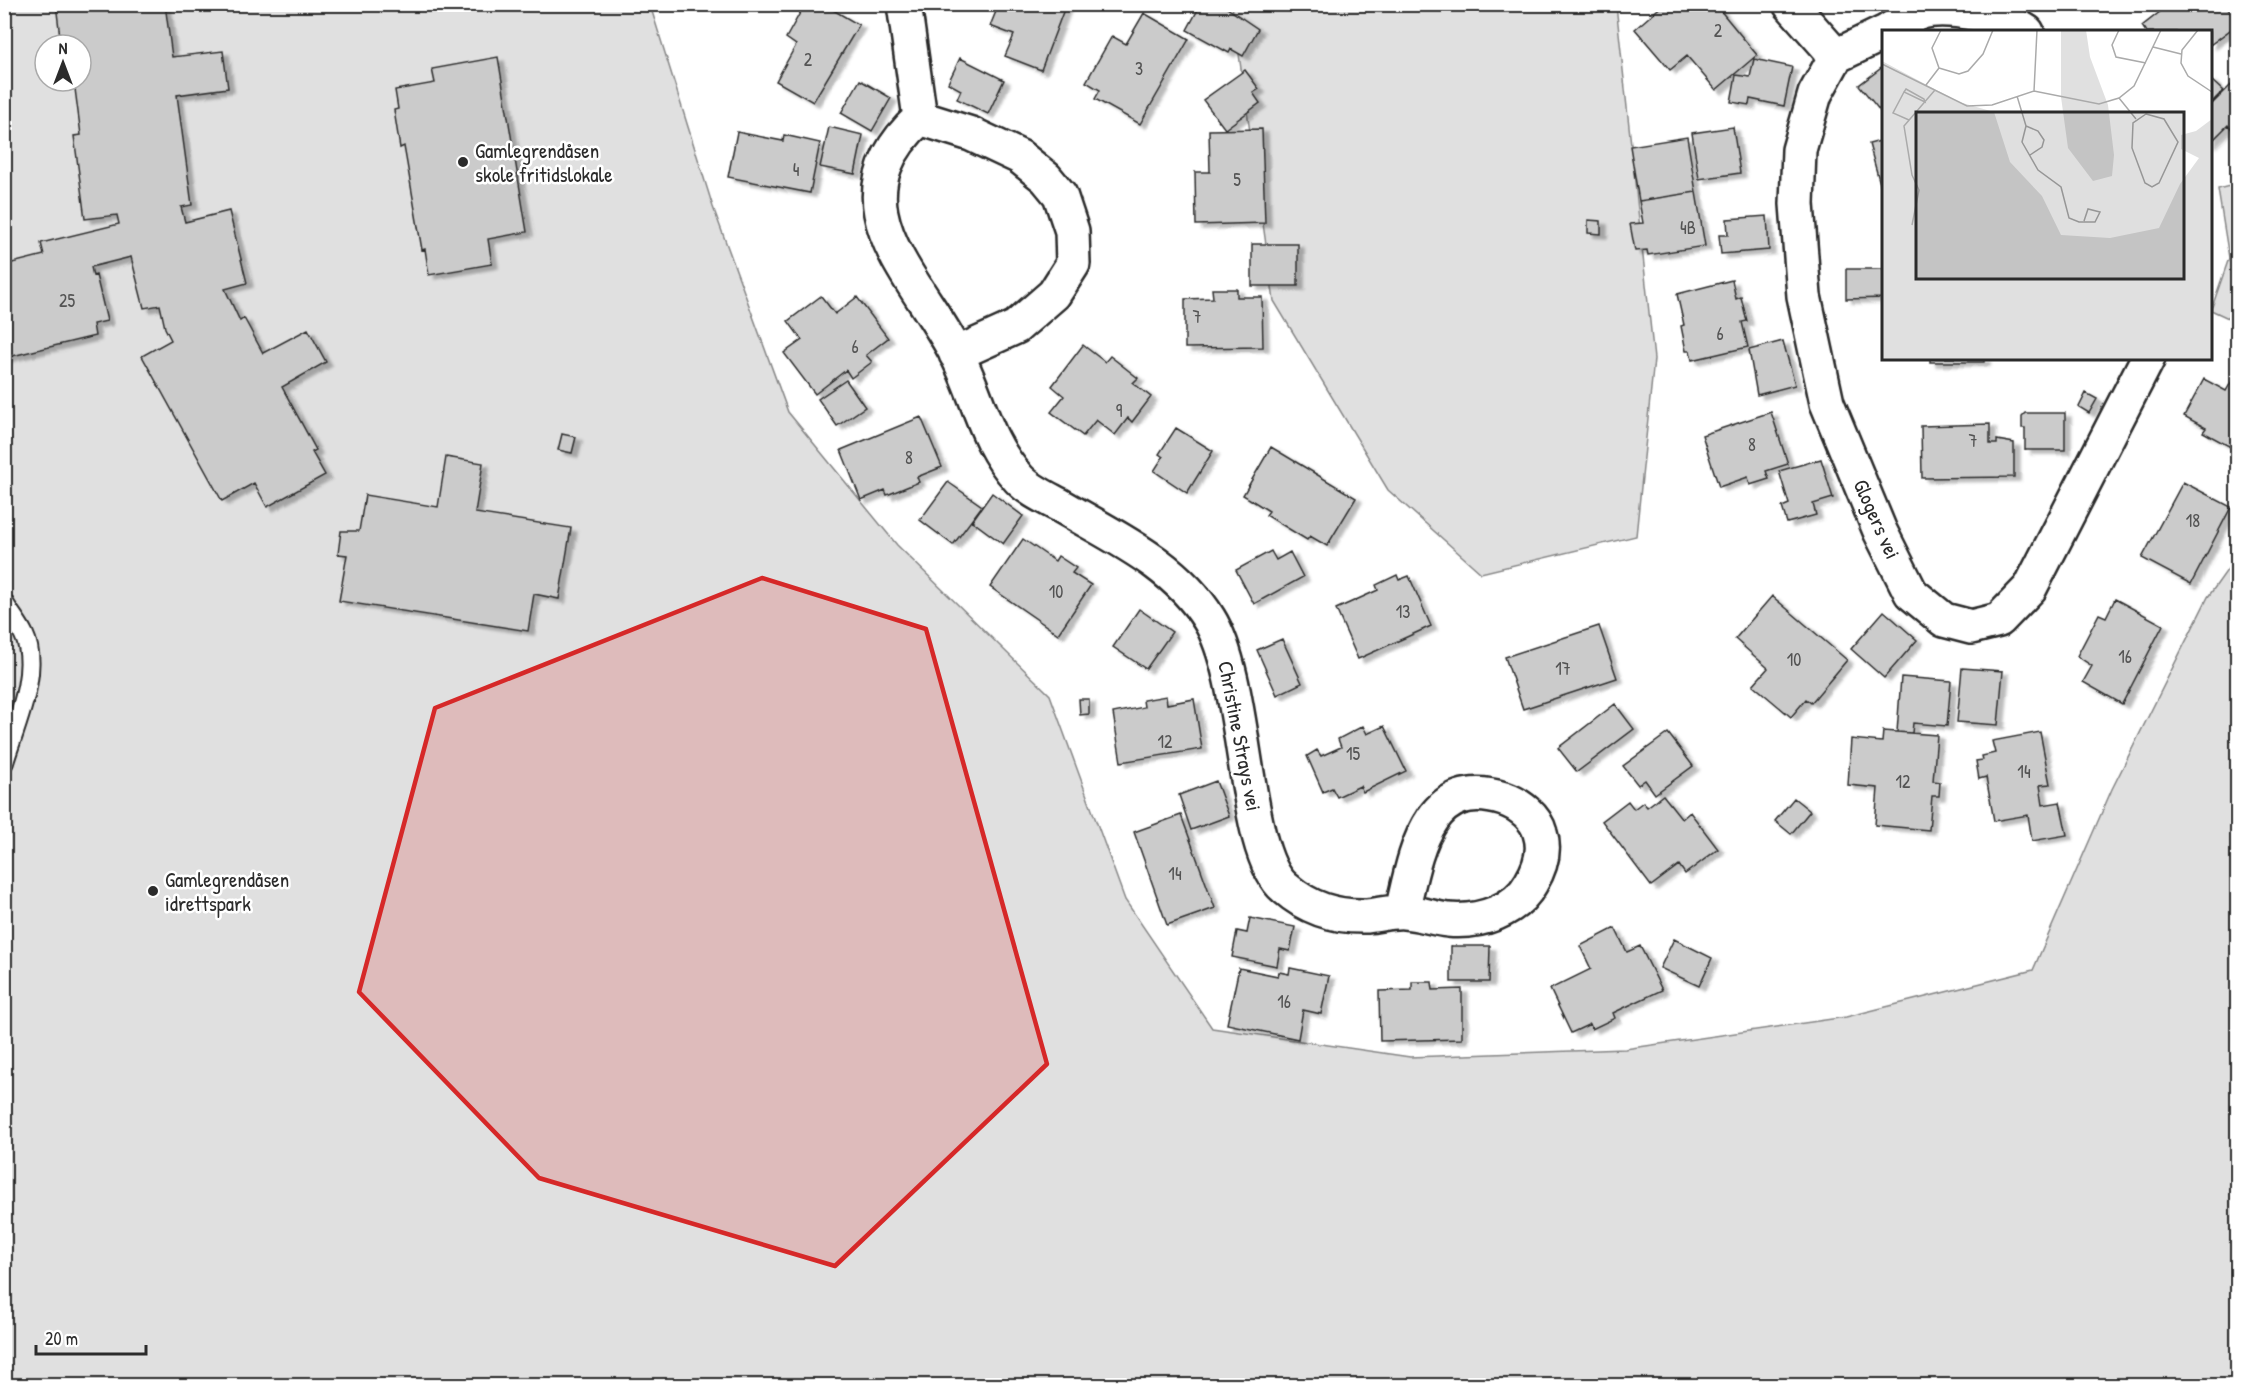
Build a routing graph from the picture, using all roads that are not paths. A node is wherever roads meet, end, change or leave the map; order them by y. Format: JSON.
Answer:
{"nodes":[{"id":1,"x":903,"y":4,"type":"edge"},
{"id":2,"x":1790,"y":4,"type":"edge"},
{"id":3,"x":1889,"y":30,"type":"edge"},
{"id":4,"x":2024,"y":30,"type":"edge"},
{"id":5,"x":1882,"y":33,"type":"edge"},
{"id":6,"x":1836,"y":56,"type":"junction"},
{"id":7,"x":920,"y":118,"type":"junction"},
{"id":8,"x":956,"y":354,"type":"junction"},
{"id":9,"x":2147,"y":360,"type":"edge"},
{"id":10,"x":4,"y":603,"type":"edge"},
{"id":11,"x":4,"y":762,"type":"edge"},
{"id":12,"x":1402,"y":911,"type":"junction"}],
"edges":[{"from":1,"to":7,"type":"street"},
{"from":2,"to":6,"type":"street"},
{"from":3,"to":4,"type":"street"},
{"from":5,"to":6,"type":"street"},
{"from":6,"to":9,"type":"street","name":"Glogers vei"},
{"from":7,"to":8,"type":"street","name":"Christine Strays vei"},
{"from":7,"to":8,"type":"street"},
{"from":8,"to":12,"type":"street","name":"Christine Strays vei"},
{"from":10,"to":11,"type":"lane"},
{"from":12,"to":12,"type":"street","name":"Christine Strays vei"}]}
